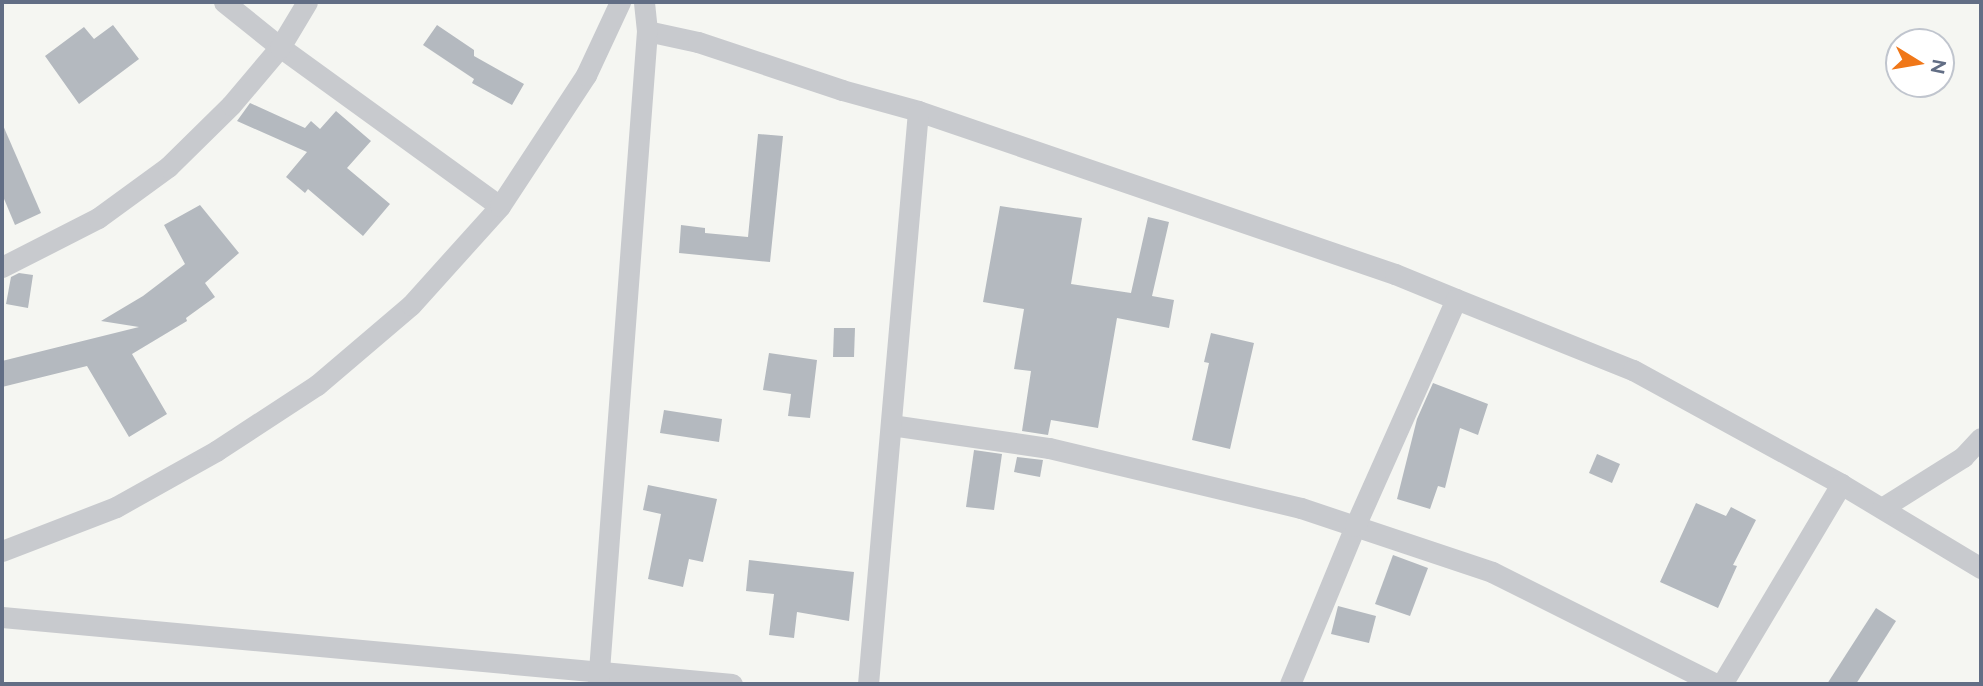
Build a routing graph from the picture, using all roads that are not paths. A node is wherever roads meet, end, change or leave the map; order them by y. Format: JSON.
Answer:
{"nodes":[{"id":1,"x":224,"y":2,"type":"edge"},
{"id":2,"x":307,"y":2,"type":"edge"},
{"id":3,"x":620,"y":2,"type":"edge"},
{"id":4,"x":644,"y":2,"type":"edge"},
{"id":5,"x":647,"y":31,"type":"junction"},
{"id":6,"x":280,"y":47,"type":"junction"},
{"id":7,"x":918,"y":111,"type":"junction"},
{"id":8,"x":500,"y":206,"type":"junction"},
{"id":9,"x":2,"y":267,"type":"edge"},
{"id":10,"x":1456,"y":299,"type":"junction"},
{"id":11,"x":891,"y":425,"type":"junction"},
{"id":12,"x":1981,"y":438,"type":"edge"},
{"id":13,"x":1842,"y":484,"type":"junction"},
{"id":14,"x":1882,"y":508,"type":"junction"},
{"id":15,"x":1355,"y":526,"type":"junction"},
{"id":16,"x":2,"y":551,"type":"edge"},
{"id":17,"x":1981,"y":568,"type":"edge"},
{"id":18,"x":2,"y":617,"type":"edge"},
{"id":19,"x":599,"y":679,"type":"edge"},
{"id":20,"x":732,"y":684,"type":"edge"},
{"id":21,"x":868,"y":684,"type":"edge"},
{"id":22,"x":1290,"y":684,"type":"edge"},
{"id":23,"x":1716,"y":684,"type":"edge"},
{"id":24,"x":1722,"y":684,"type":"edge"}],
"edges":[{"from":1,"to":6,"type":"street"},
{"from":2,"to":6,"type":"street"},
{"from":3,"to":8,"type":"street"},
{"from":4,"to":5,"type":"street"},
{"from":5,"to":7,"type":"street"},
{"from":5,"to":19,"type":"street"},
{"from":6,"to":8,"type":"street"},
{"from":6,"to":9,"type":"street"},
{"from":7,"to":10,"type":"street"},
{"from":7,"to":11,"type":"street"},
{"from":8,"to":16,"type":"street"},
{"from":10,"to":13,"type":"street"},
{"from":10,"to":15,"type":"street"},
{"from":11,"to":15,"type":"street"},
{"from":11,"to":21,"type":"street"},
{"from":12,"to":14,"type":"street"},
{"from":13,"to":14,"type":"street"},
{"from":13,"to":24,"type":"street"},
{"from":14,"to":17,"type":"street"},
{"from":15,"to":22,"type":"street"},
{"from":15,"to":23,"type":"street"},
{"from":18,"to":19,"type":"street"},
{"from":19,"to":20,"type":"street"}]}
